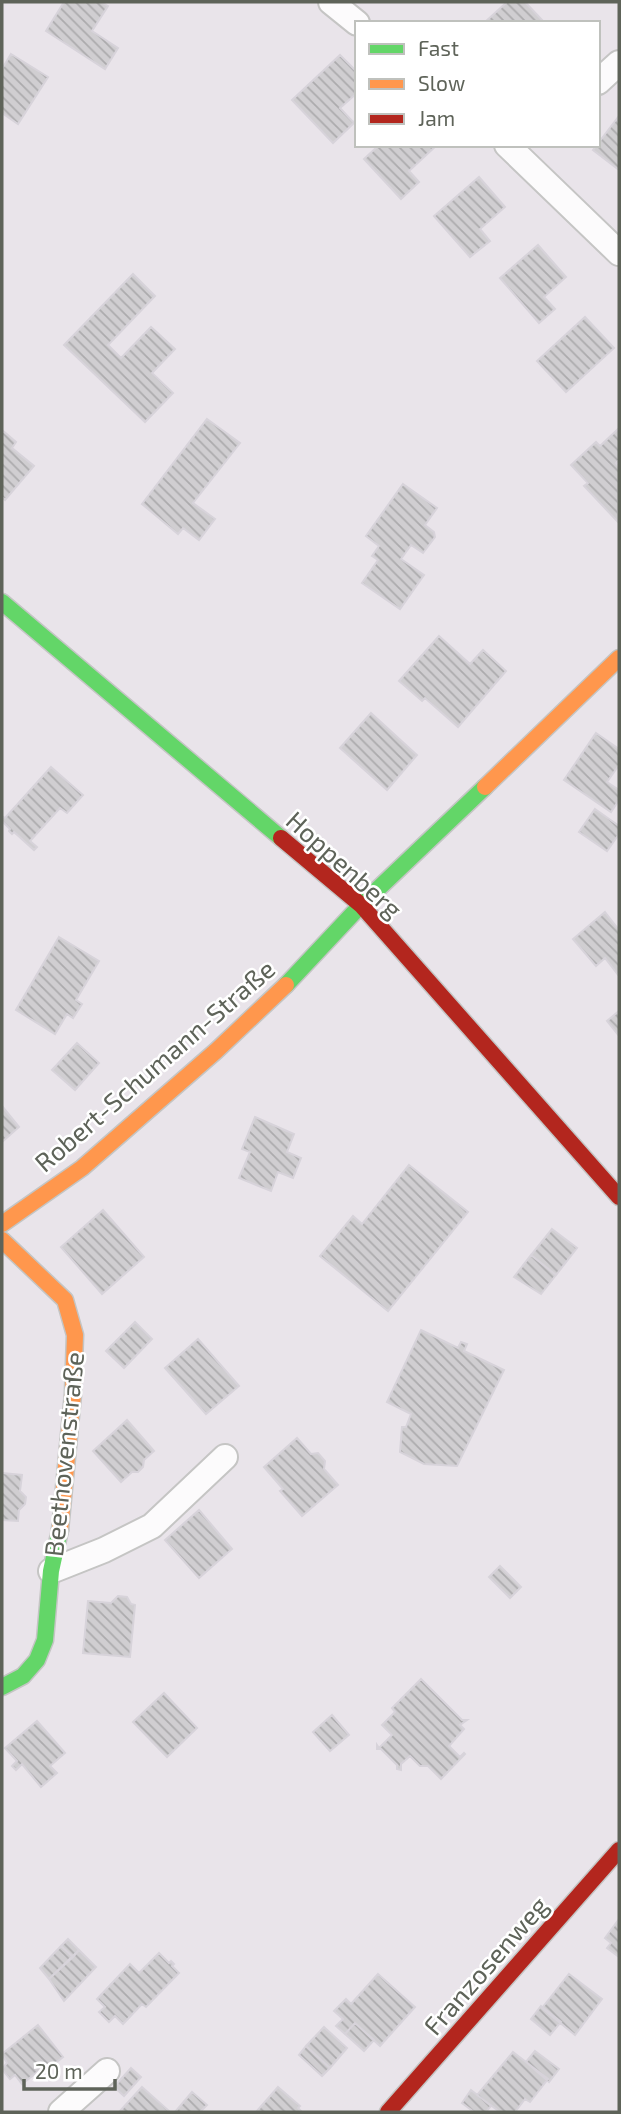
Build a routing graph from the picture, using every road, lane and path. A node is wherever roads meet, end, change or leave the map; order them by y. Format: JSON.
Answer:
{"nodes":[{"id":1,"x":331,"y":2,"type":"edge"},
{"id":2,"x":355,"y":21,"type":"edge"},
{"id":3,"x":619,"y":63,"type":"edge"},
{"id":4,"x":600,"y":80,"type":"edge"},
{"id":5,"x":519,"y":149,"type":"edge"},
{"id":6,"x":619,"y":253,"type":"edge"},
{"id":7,"x":2,"y":603,"type":"edge"},
{"id":8,"x":619,"y":658,"type":"edge"},
{"id":9,"x":361,"y":905,"type":"junction"},
{"id":10,"x":619,"y":1197,"type":"edge"},
{"id":11,"x":2,"y":1224,"type":"edge"},
{"id":12,"x":2,"y":1240,"type":"edge"},
{"id":13,"x":225,"y":1457,"type":"dead end"},
{"id":14,"x":51,"y":1571,"type":"junction"},
{"id":15,"x":2,"y":1687,"type":"edge"},
{"id":16,"x":619,"y":1850,"type":"edge"},
{"id":17,"x":107,"y":2071,"type":"dead end"},
{"id":18,"x":61,"y":2112,"type":"edge"},
{"id":19,"x":388,"y":2112,"type":"edge"}],
"edges":[{"from":1,"to":2,"type":"street"},
{"from":3,"to":4,"type":"street"},
{"from":5,"to":6,"type":"street"},
{"from":7,"to":9,"type":"street","name":"Hoppenberg"},
{"from":8,"to":9,"type":"street","name":"Robert-Schumann-Straße"},
{"from":9,"to":10,"type":"street","name":"Hoppenberg"},
{"from":9,"to":11,"type":"street","name":"Robert-Schumann-Straße"},
{"from":12,"to":14,"type":"street","name":"Beethovenstraße"},
{"from":13,"to":14,"type":"street","name":"Beethovenstraße"},
{"from":14,"to":15,"type":"street","name":"Beethovenstraße"},
{"from":16,"to":19,"type":"street","name":"Franzosenweg"},
{"from":17,"to":18,"type":"street"}]}
